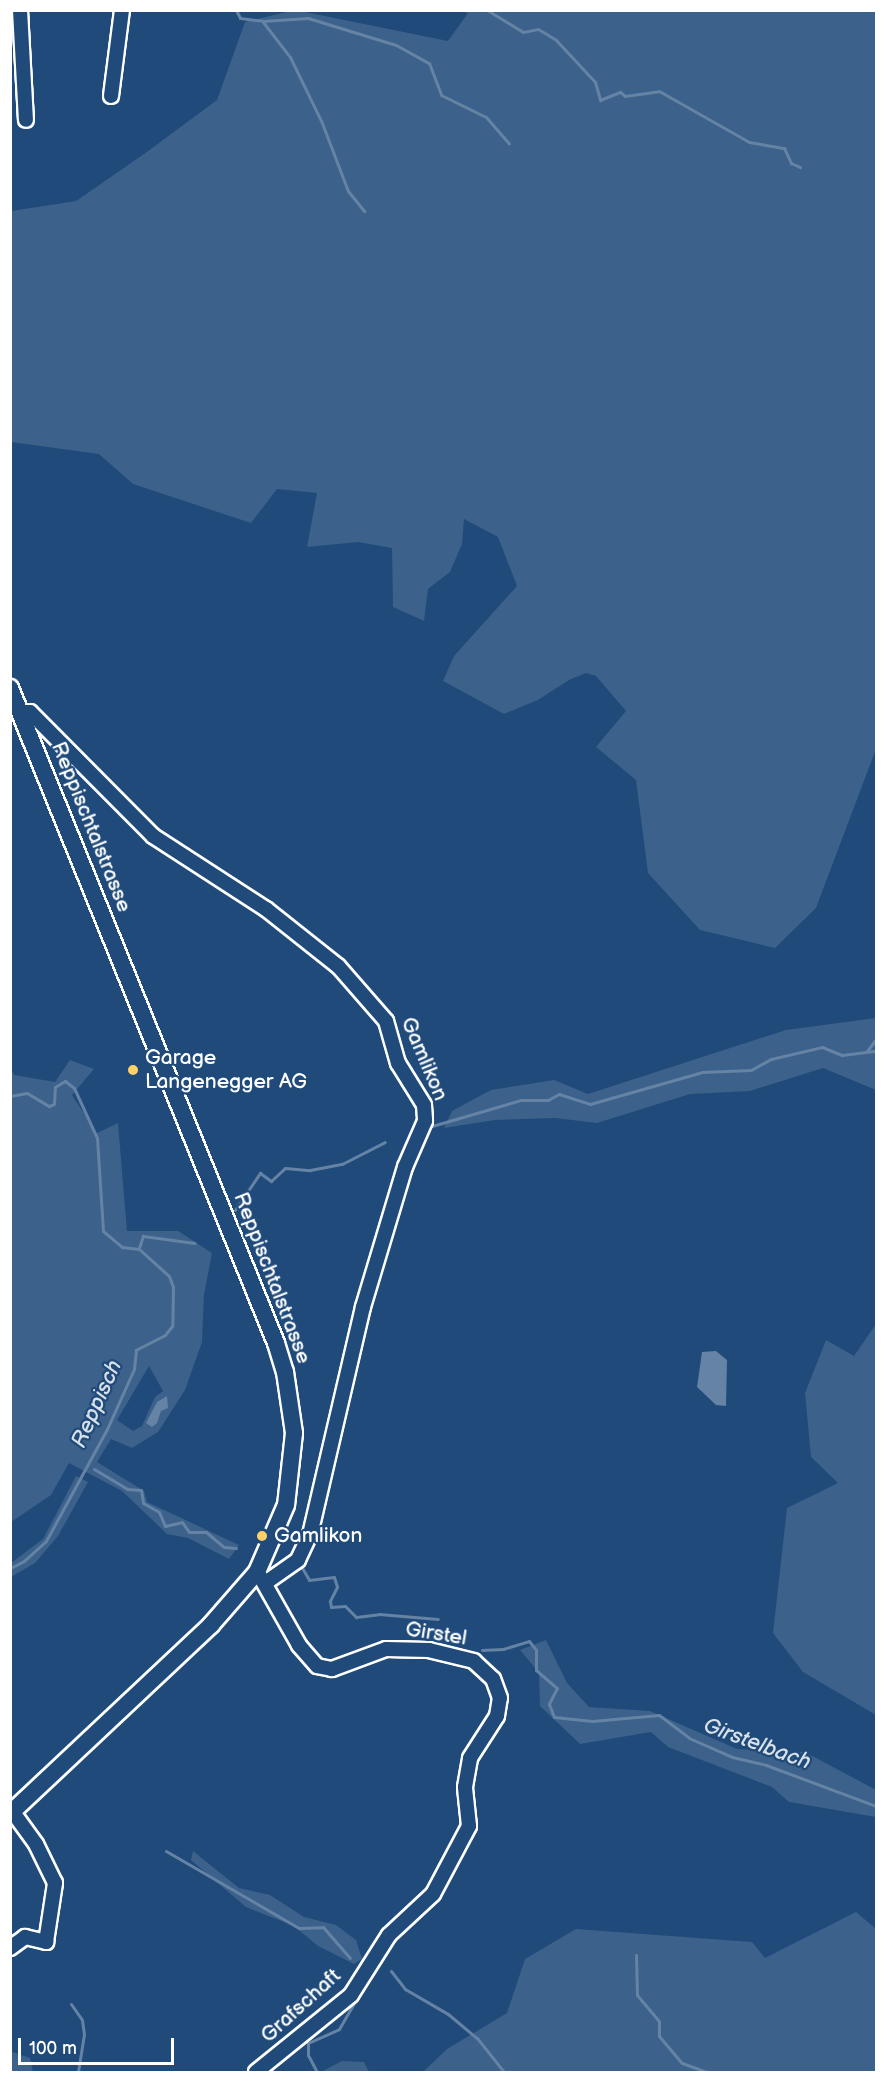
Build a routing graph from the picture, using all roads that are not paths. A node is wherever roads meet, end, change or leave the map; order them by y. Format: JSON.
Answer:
{"nodes":[{"id":1,"x":20,"y":10,"type":"edge"},
{"id":2,"x":122,"y":10,"type":"edge"},
{"id":3,"x":111,"y":96,"type":"dead end"},
{"id":4,"x":26,"y":120,"type":"dead end"},
{"id":5,"x":10,"y":688,"type":"edge"},
{"id":6,"x":21,"y":712,"type":"junction"},
{"id":7,"x":261,"y":1577,"type":"junction"},
{"id":8,"x":12,"y":1813,"type":"edge"},
{"id":9,"x":389,"y":1935,"type":"joint"},
{"id":10,"x":10,"y":1948,"type":"edge"},
{"id":11,"x":256,"y":2073,"type":"edge"}],
"edges":[{"from":1,"to":4,"type":"street"},
{"from":2,"to":3,"type":"street"},
{"from":5,"to":6,"type":"main road","name":"Reppischtalstrasse"},
{"from":6,"to":7,"type":"main road","name":"Reppischtalstrasse"},
{"from":6,"to":7,"type":"street","name":"Gamlikon"},
{"from":7,"to":8,"type":"main road","name":"Reppischtalstrasse"},
{"from":7,"to":9,"type":"street","name":"Girstel"},
{"from":8,"to":10,"type":"street"},
{"from":9,"to":11,"type":"street","name":"Grafschaft"}]}
